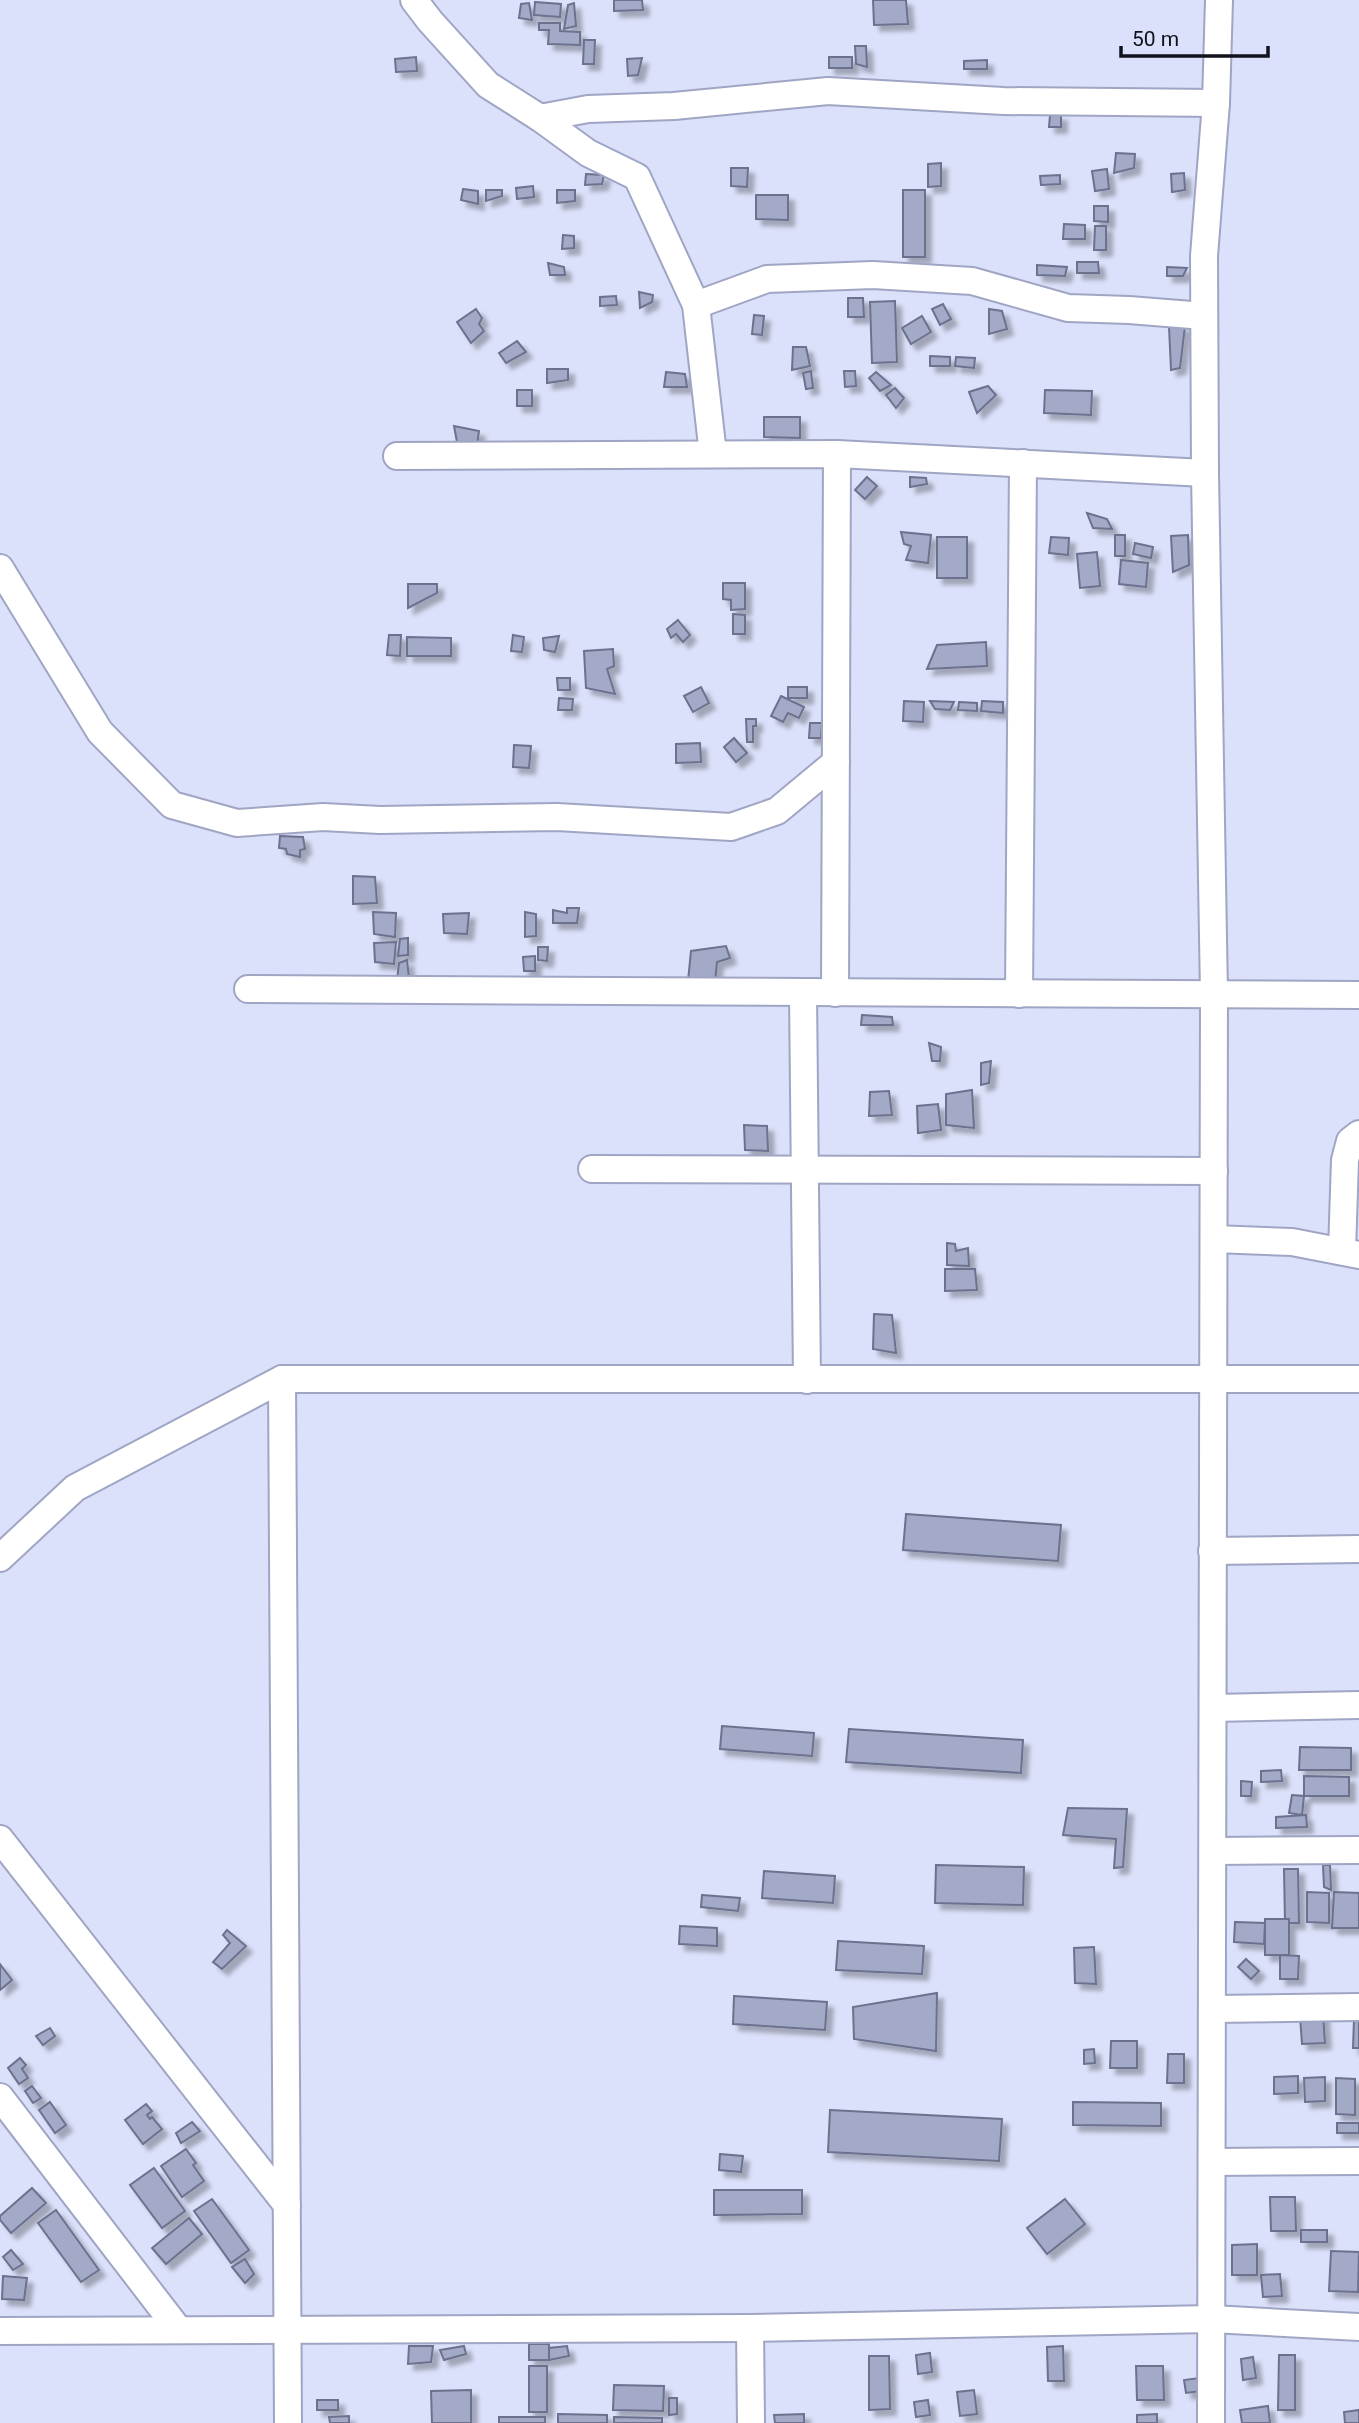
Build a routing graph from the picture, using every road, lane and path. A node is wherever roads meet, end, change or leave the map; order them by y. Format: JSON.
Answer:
{"nodes":[{"id":1,"x":414,"y":0,"type":"edge"},
{"id":2,"x":1219,"y":0,"type":"edge"},
{"id":3,"x":1216,"y":103,"type":"junction"},
{"id":4,"x":540,"y":118,"type":"junction"},
{"id":5,"x":696,"y":305,"type":"junction"},
{"id":6,"x":1204,"y":316,"type":"junction"},
{"id":7,"x":713,"y":454,"type":"junction"},
{"id":8,"x":837,"y":454,"type":"junction"},
{"id":9,"x":397,"y":456,"type":"dead end"},
{"id":10,"x":1023,"y":463,"type":"junction"},
{"id":11,"x":1205,"y":473,"type":"junction"},
{"id":12,"x":0,"y":569,"type":"edge"},
{"id":13,"x":836,"y":762,"type":"junction"},
{"id":14,"x":248,"y":989,"type":"dead end"},
{"id":15,"x":803,"y":993,"type":"junction"},
{"id":16,"x":835,"y":993,"type":"junction"},
{"id":17,"x":1019,"y":994,"type":"junction"},
{"id":18,"x":1214,"y":995,"type":"junction"},
{"id":19,"x":1359,"y":995,"type":"edge"},
{"id":20,"x":1359,"y":1134,"type":"edge"},
{"id":21,"x":592,"y":1169,"type":"dead end"},
{"id":22,"x":805,"y":1170,"type":"junction"},
{"id":23,"x":1214,"y":1171,"type":"junction"},
{"id":24,"x":1214,"y":1239,"type":"junction"},
{"id":25,"x":1351,"y":1253,"type":"edge"},
{"id":26,"x":282,"y":1379,"type":"junction"},
{"id":27,"x":807,"y":1380,"type":"junction"},
{"id":28,"x":1359,"y":1380,"type":"edge"},
{"id":29,"x":1214,"y":1381,"type":"junction"},
{"id":30,"x":1359,"y":1549,"type":"edge"},
{"id":31,"x":1212,"y":1551,"type":"junction"},
{"id":32,"x":0,"y":1558,"type":"edge"},
{"id":33,"x":1359,"y":1705,"type":"edge"},
{"id":34,"x":1213,"y":1708,"type":"junction"},
{"id":35,"x":0,"y":1839,"type":"edge"},
{"id":36,"x":1359,"y":1850,"type":"edge"},
{"id":37,"x":1213,"y":1851,"type":"junction"},
{"id":38,"x":1359,"y":2007,"type":"edge"},
{"id":39,"x":1213,"y":2009,"type":"junction"},
{"id":40,"x":0,"y":2097,"type":"edge"},
{"id":41,"x":1359,"y":2161,"type":"edge"},
{"id":42,"x":1212,"y":2162,"type":"junction"},
{"id":43,"x":287,"y":2205,"type":"junction"},
{"id":44,"x":1212,"y":2319,"type":"junction"},
{"id":45,"x":1359,"y":2327,"type":"edge"},
{"id":46,"x":288,"y":2328,"type":"junction"},
{"id":47,"x":750,"y":2328,"type":"junction"},
{"id":48,"x":178,"y":2329,"type":"junction"},
{"id":49,"x":0,"y":2331,"type":"edge"},
{"id":50,"x":288,"y":2423,"type":"edge"},
{"id":51,"x":751,"y":2423,"type":"edge"},
{"id":52,"x":1211,"y":2423,"type":"edge"}],
"edges":[{"from":1,"to":4,"type":"street"},
{"from":2,"to":3,"type":"street"},
{"from":3,"to":4,"type":"street"},
{"from":3,"to":6,"type":"street"},
{"from":4,"to":5,"type":"street"},
{"from":5,"to":6,"type":"street"},
{"from":5,"to":7,"type":"street"},
{"from":6,"to":11,"type":"street"},
{"from":7,"to":8,"type":"street"},
{"from":7,"to":9,"type":"street"},
{"from":8,"to":10,"type":"street"},
{"from":8,"to":13,"type":"street"},
{"from":10,"to":11,"type":"street"},
{"from":10,"to":17,"type":"street"},
{"from":11,"to":18,"type":"street"},
{"from":12,"to":13,"type":"street"},
{"from":13,"to":16,"type":"street"},
{"from":14,"to":15,"type":"street"},
{"from":15,"to":16,"type":"street"},
{"from":15,"to":22,"type":"street"},
{"from":16,"to":17,"type":"street"},
{"from":17,"to":18,"type":"street"},
{"from":18,"to":19,"type":"street"},
{"from":18,"to":23,"type":"street"},
{"from":20,"to":25,"type":"street"},
{"from":21,"to":22,"type":"street"},
{"from":22,"to":23,"type":"street"},
{"from":22,"to":27,"type":"street"},
{"from":23,"to":24,"type":"street"},
{"from":24,"to":25,"type":"street"},
{"from":24,"to":29,"type":"street"},
{"from":26,"to":27,"type":"street"},
{"from":26,"to":32,"type":"street"},
{"from":26,"to":43,"type":"street"},
{"from":27,"to":29,"type":"street"},
{"from":28,"to":29,"type":"street"},
{"from":29,"to":31,"type":"street"},
{"from":30,"to":31,"type":"street"},
{"from":31,"to":34,"type":"street"},
{"from":33,"to":34,"type":"street"},
{"from":34,"to":37,"type":"street"},
{"from":35,"to":43,"type":"street"},
{"from":36,"to":37,"type":"street"},
{"from":37,"to":39,"type":"street"},
{"from":38,"to":39,"type":"street"},
{"from":39,"to":42,"type":"street"},
{"from":40,"to":48,"type":"street"},
{"from":41,"to":42,"type":"street"},
{"from":42,"to":44,"type":"street"},
{"from":43,"to":46,"type":"street"},
{"from":44,"to":45,"type":"street"},
{"from":44,"to":47,"type":"street"},
{"from":44,"to":52,"type":"street"},
{"from":46,"to":47,"type":"street"},
{"from":46,"to":48,"type":"street"},
{"from":46,"to":50,"type":"street"},
{"from":47,"to":51,"type":"street"},
{"from":48,"to":49,"type":"street"}]}
